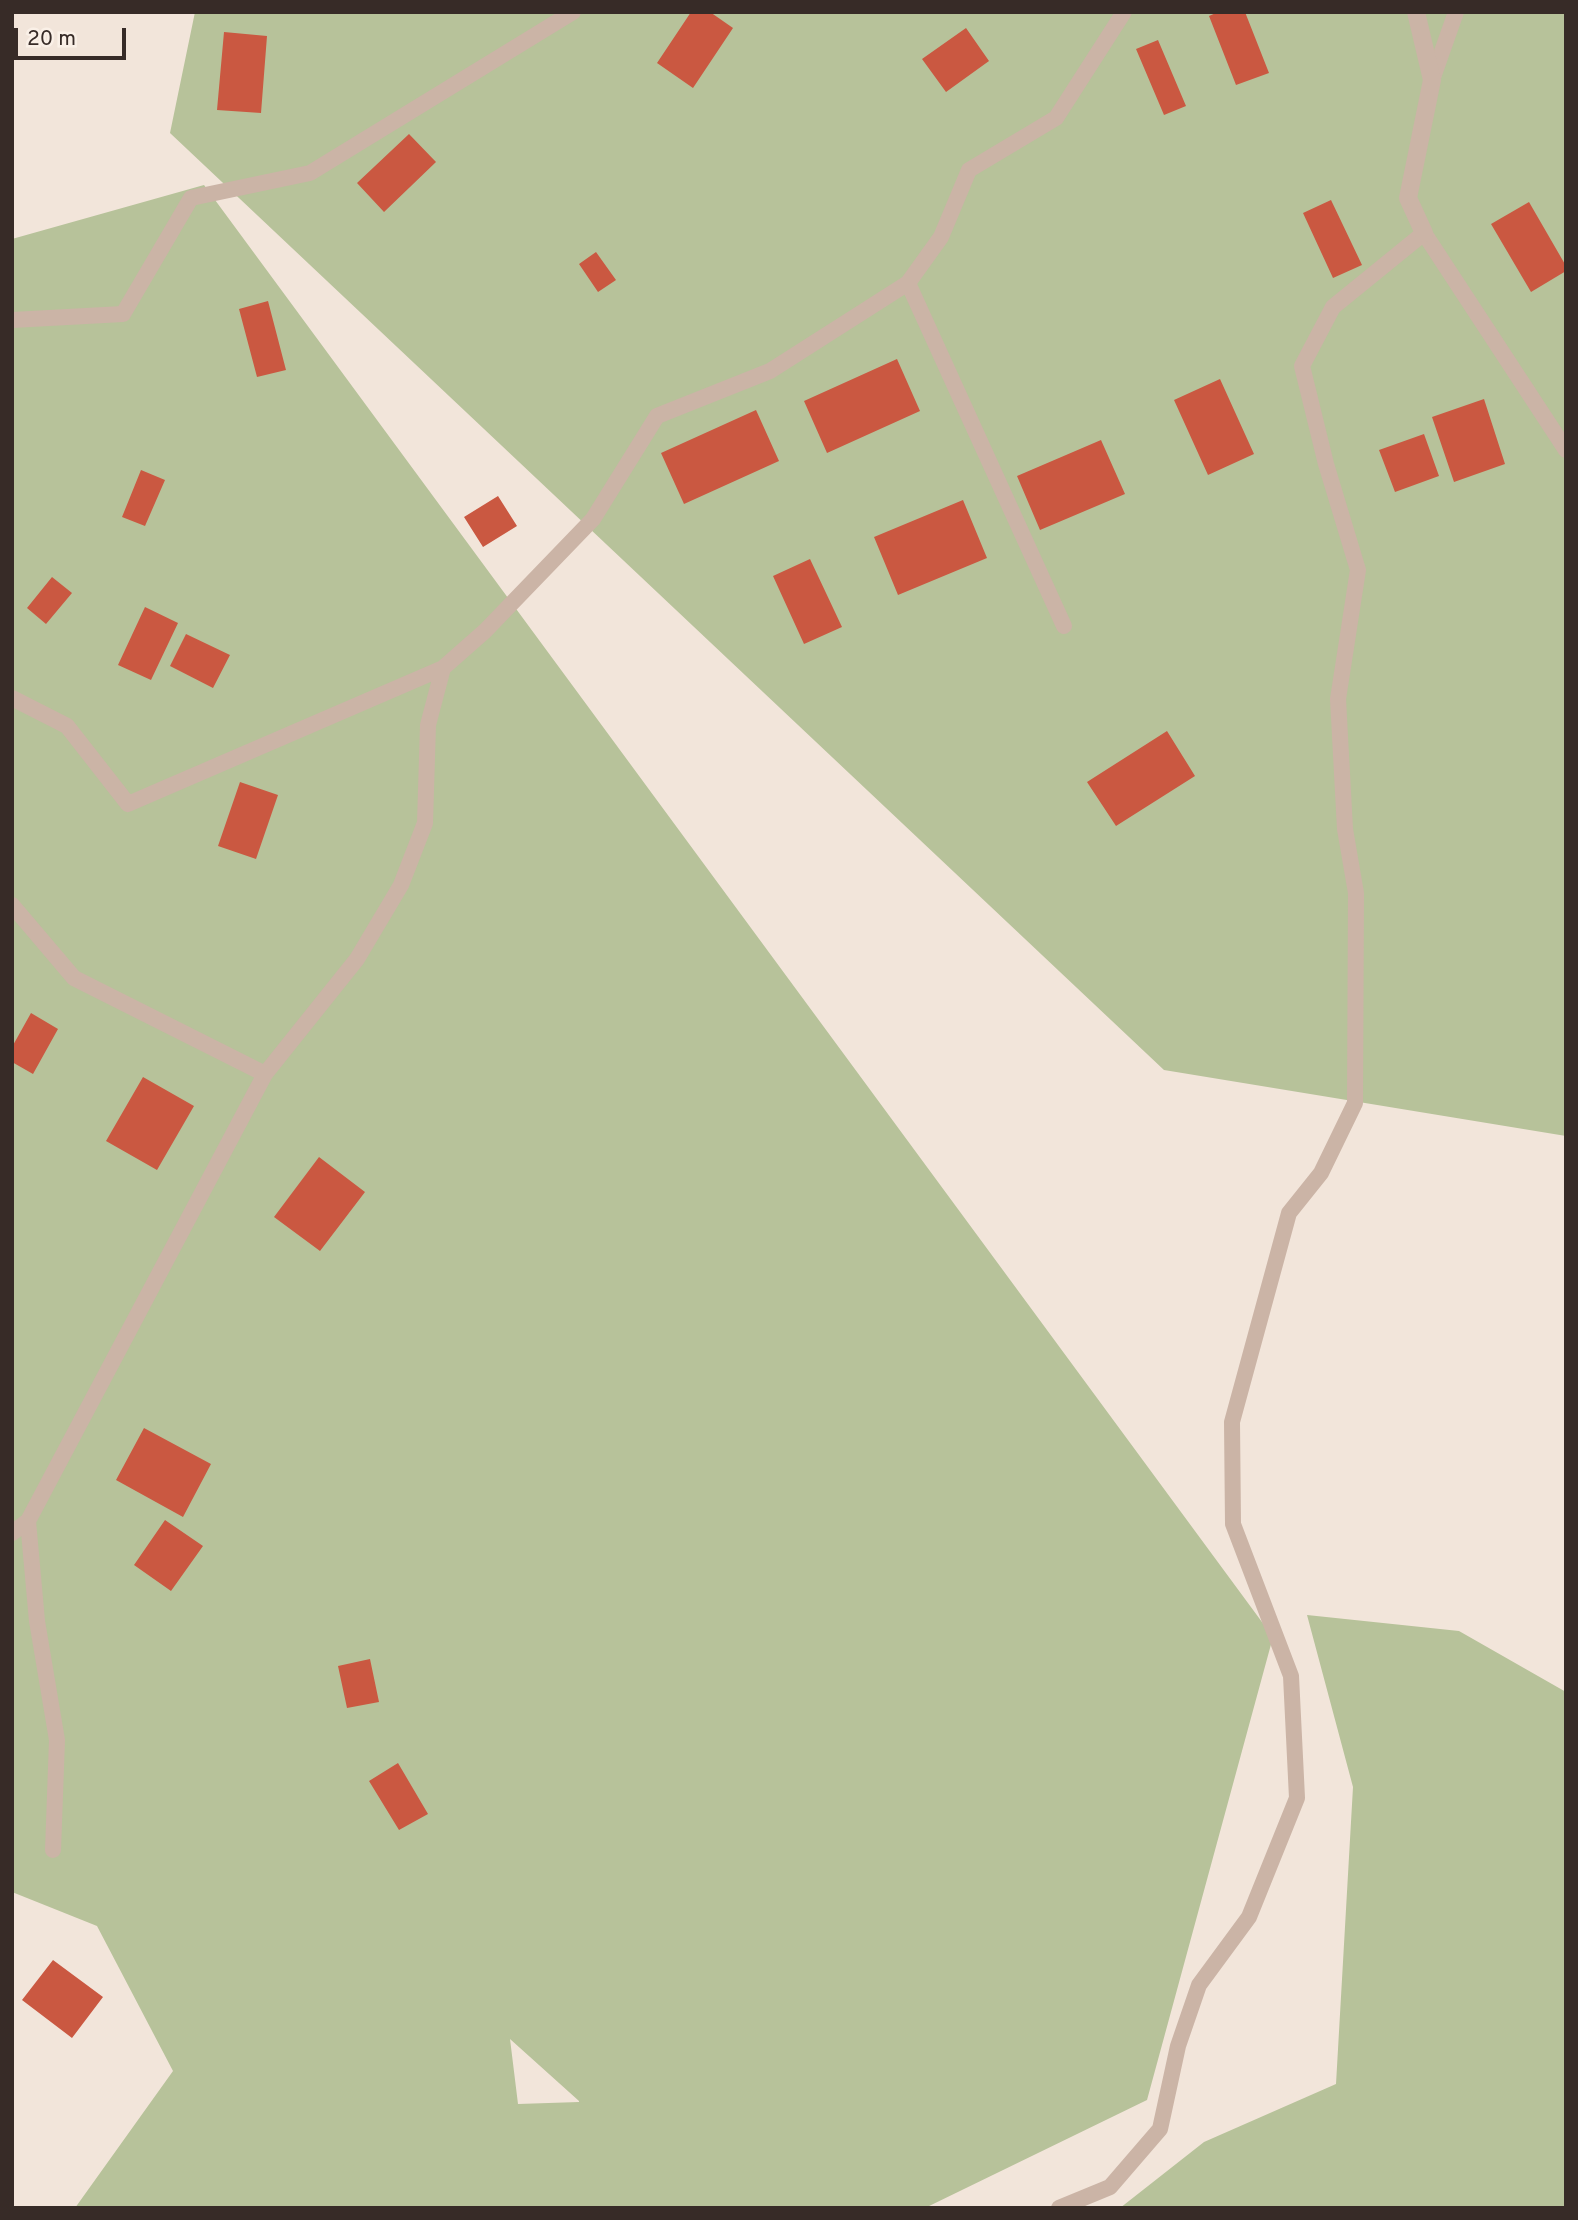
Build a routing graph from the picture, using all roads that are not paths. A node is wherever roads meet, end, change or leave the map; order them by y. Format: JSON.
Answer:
{"nodes":[{"id":1,"x":573,"y":12,"type":"edge"},
{"id":2,"x":1124,"y":12,"type":"edge"},
{"id":3,"x":1416,"y":12,"type":"edge"},
{"id":4,"x":1456,"y":12,"type":"edge"},
{"id":5,"x":1432,"y":80,"type":"junction"},
{"id":6,"x":1424,"y":233,"type":"junction"},
{"id":7,"x":908,"y":283,"type":"junction"},
{"id":8,"x":12,"y":320,"type":"edge"},
{"id":9,"x":1566,"y":450,"type":"edge"},
{"id":10,"x":1064,"y":626,"type":"dead end"},
{"id":11,"x":443,"y":668,"type":"junction"},
{"id":12,"x":12,"y":698,"type":"edge"},
{"id":13,"x":12,"y":905,"type":"edge"},
{"id":14,"x":265,"y":1074,"type":"junction"},
{"id":15,"x":28,"y":1521,"type":"junction"},
{"id":16,"x":12,"y":1533,"type":"edge"},
{"id":17,"x":53,"y":1850,"type":"dead end"},
{"id":18,"x":1059,"y":2208,"type":"edge"}],
"edges":[{"from":1,"to":8,"type":"lane"},
{"from":2,"to":7,"type":"lane"},
{"from":3,"to":5,"type":"street"},
{"from":4,"to":5,"type":"lane"},
{"from":5,"to":6,"type":"street"},
{"from":6,"to":9,"type":"lane"},
{"from":6,"to":18,"type":"lane"},
{"from":7,"to":10,"type":"lane"},
{"from":7,"to":11,"type":"lane"},
{"from":11,"to":12,"type":"lane"},
{"from":11,"to":14,"type":"lane"},
{"from":13,"to":14,"type":"lane"},
{"from":14,"to":15,"type":"lane"},
{"from":15,"to":16,"type":"lane"},
{"from":15,"to":17,"type":"lane"}]}
